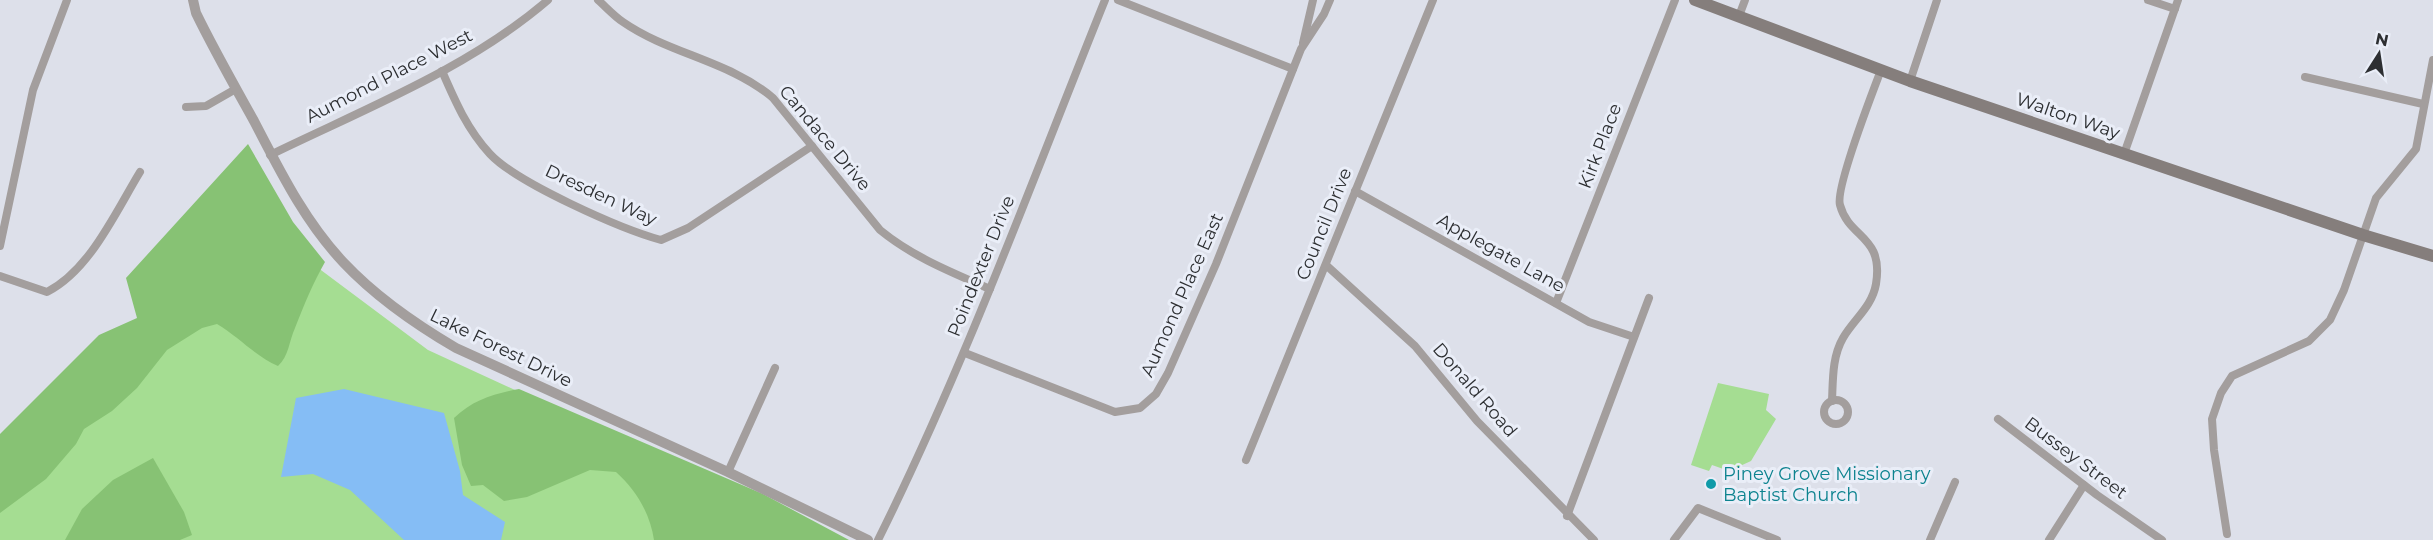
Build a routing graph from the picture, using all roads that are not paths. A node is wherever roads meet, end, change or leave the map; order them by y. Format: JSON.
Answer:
{"nodes":[{"id":1,"x":67,"y":0,"type":"edge"},
{"id":2,"x":193,"y":0,"type":"edge"},
{"id":3,"x":548,"y":0,"type":"edge"},
{"id":4,"x":598,"y":0,"type":"edge"},
{"id":5,"x":1105,"y":0,"type":"edge"},
{"id":6,"x":1118,"y":0,"type":"edge"},
{"id":7,"x":1313,"y":0,"type":"edge"},
{"id":8,"x":1330,"y":0,"type":"edge"},
{"id":9,"x":1433,"y":0,"type":"edge"},
{"id":10,"x":1675,"y":0,"type":"edge"},
{"id":11,"x":1695,"y":0,"type":"edge"},
{"id":12,"x":1745,"y":0,"type":"edge"},
{"id":13,"x":1937,"y":0,"type":"edge"},
{"id":14,"x":2148,"y":0,"type":"edge"},
{"id":15,"x":2176,"y":4,"type":"edge"},
{"id":16,"x":1739,"y":16,"type":"junction"},
{"id":17,"x":1301,"y":49,"type":"junction"},
{"id":18,"x":2433,"y":60,"type":"edge"},
{"id":19,"x":1293,"y":69,"type":"junction"},
{"id":20,"x":1881,"y":70,"type":"junction"},
{"id":21,"x":442,"y":71,"type":"junction"},
{"id":22,"x":2305,"y":77,"type":"dead end"},
{"id":23,"x":1910,"y":81,"type":"junction"},
{"id":24,"x":234,"y":90,"type":"junction"},
{"id":25,"x":2423,"y":104,"type":"junction"},
{"id":26,"x":186,"y":106,"type":"dead end"},
{"id":27,"x":812,"y":146,"type":"junction"},
{"id":28,"x":2124,"y":154,"type":"junction"},
{"id":29,"x":270,"y":155,"type":"junction"},
{"id":30,"x":140,"y":172,"type":"dead end"},
{"id":31,"x":1355,"y":191,"type":"junction"},
{"id":32,"x":2363,"y":235,"type":"junction"},
{"id":33,"x":0,"y":246,"type":"edge"},
{"id":34,"x":2433,"y":256,"type":"edge"},
{"id":35,"x":1326,"y":265,"type":"junction"},
{"id":36,"x":0,"y":276,"type":"edge"},
{"id":37,"x":990,"y":289,"type":"junction"},
{"id":38,"x":1649,"y":298,"type":"dead end"},
{"id":39,"x":1556,"y":303,"type":"junction"},
{"id":40,"x":1634,"y":337,"type":"junction"},
{"id":41,"x":965,"y":353,"type":"junction"},
{"id":42,"x":775,"y":368,"type":"dead end"},
{"id":43,"x":1832,"y":401,"type":"dead end"},
{"id":44,"x":1998,"y":419,"type":"dead end"},
{"id":45,"x":1246,"y":460,"type":"dead end"},
{"id":46,"x":728,"y":472,"type":"junction"},
{"id":47,"x":1954,"y":482,"type":"dead end"},
{"id":48,"x":2084,"y":485,"type":"junction"},
{"id":49,"x":1567,"y":516,"type":"junction"},
{"id":50,"x":2227,"y":534,"type":"dead end"},
{"id":51,"x":868,"y":540,"type":"edge"},
{"id":52,"x":878,"y":540,"type":"edge"},
{"id":53,"x":1594,"y":540,"type":"edge"},
{"id":54,"x":1674,"y":540,"type":"edge"},
{"id":55,"x":1777,"y":540,"type":"edge"},
{"id":56,"x":1930,"y":540,"type":"edge"},
{"id":57,"x":2049,"y":540,"type":"edge"},
{"id":58,"x":2162,"y":540,"type":"edge"}],
"edges":[{"from":1,"to":33,"type":"street"},
{"from":2,"to":24,"type":"street","name":"Lake Forest Drive"},
{"from":3,"to":21,"type":"street","name":"Aumond Place West"},
{"from":4,"to":27,"type":"street","name":"Candace Drive"},
{"from":5,"to":37,"type":"street","name":"Poindexter Drive"},
{"from":6,"to":19,"type":"street"},
{"from":7,"to":17,"type":"street","name":"Aumond Place East"},
{"from":8,"to":17,"type":"street","name":"Aumond Place East"},
{"from":9,"to":31,"type":"street","name":"Council Drive"},
{"from":10,"to":39,"type":"street","name":"Kirk Place"},
{"from":11,"to":16,"type":"main road","name":"Walton Way"},
{"from":12,"to":16,"type":"street"},
{"from":13,"to":23,"type":"street"},
{"from":14,"to":15,"type":"street"},
{"from":15,"to":28,"type":"street"},
{"from":16,"to":20,"type":"main road","name":"Walton Way"},
{"from":17,"to":19,"type":"street","name":"Aumond Place East"},
{"from":18,"to":25,"type":"street"},
{"from":19,"to":41,"type":"street","name":"Aumond Place East"},
{"from":20,"to":23,"type":"main road","name":"Walton Way"},
{"from":20,"to":43,"type":"street"},
{"from":21,"to":27,"type":"street","name":"Dresden Way"},
{"from":21,"to":29,"type":"street","name":"Aumond Place West"},
{"from":22,"to":25,"type":"street"},
{"from":23,"to":28,"type":"main road","name":"Walton Way"},
{"from":24,"to":26,"type":"street"},
{"from":24,"to":29,"type":"street","name":"Lake Forest Drive"},
{"from":25,"to":32,"type":"street"},
{"from":27,"to":37,"type":"street","name":"Candace Drive"},
{"from":28,"to":32,"type":"main road","name":"Walton Way"},
{"from":29,"to":46,"type":"street","name":"Lake Forest Drive"},
{"from":30,"to":36,"type":"street"},
{"from":31,"to":35,"type":"street","name":"Council Drive"},
{"from":31,"to":39,"type":"street","name":"Applegate Lane"},
{"from":32,"to":34,"type":"main road","name":"Walton Way"},
{"from":32,"to":50,"type":"street"},
{"from":35,"to":45,"type":"street","name":"Council Drive"},
{"from":35,"to":49,"type":"street","name":"Donald Road"},
{"from":37,"to":41,"type":"street","name":"Poindexter Drive"},
{"from":38,"to":40,"type":"street"},
{"from":39,"to":40,"type":"street","name":"Applegate Lane"},
{"from":40,"to":49,"type":"street"},
{"from":41,"to":52,"type":"street","name":"Poindexter Drive"},
{"from":42,"to":46,"type":"street"},
{"from":44,"to":48,"type":"street","name":"Bussey Street"},
{"from":46,"to":51,"type":"street","name":"Lake Forest Drive"},
{"from":47,"to":56,"type":"street"},
{"from":48,"to":57,"type":"street"},
{"from":48,"to":58,"type":"street","name":"Bussey Street"},
{"from":49,"to":53,"type":"street","name":"Donald Road"},
{"from":54,"to":55,"type":"street"}]}
